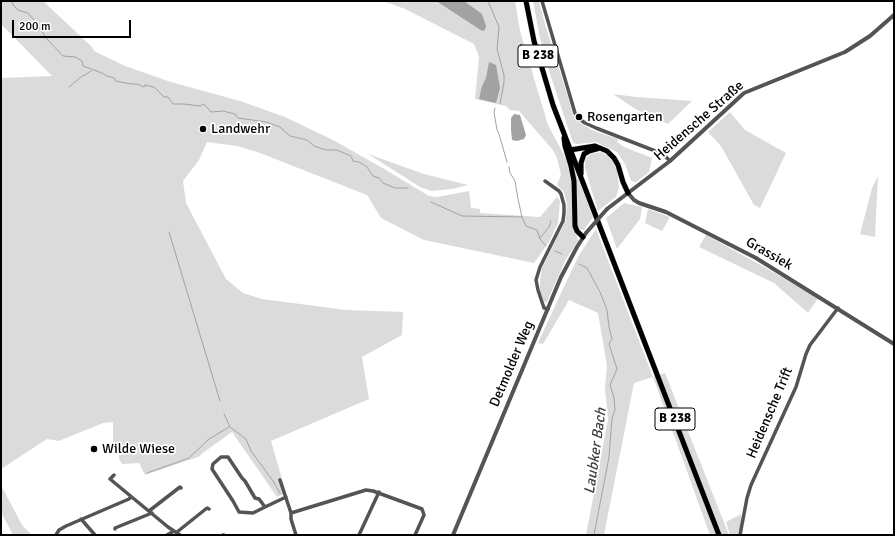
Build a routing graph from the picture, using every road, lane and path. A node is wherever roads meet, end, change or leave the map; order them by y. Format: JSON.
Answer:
{"nodes":[{"id":1,"x":526,"y":1,"type":"edge"},
{"id":2,"x":542,"y":1,"type":"edge"},
{"id":3,"x":894,"y":15,"type":"edge"},
{"id":4,"x":563,"y":131,"type":"junction"},
{"id":5,"x":601,"y":148,"type":"junction"},
{"id":6,"x":570,"y":150,"type":"junction"},
{"id":7,"x":670,"y":161,"type":"junction"},
{"id":8,"x":582,"y":179,"type":"junction"},
{"id":9,"x":545,"y":181,"type":"dead end"},
{"id":10,"x":628,"y":193,"type":"junction"},
{"id":11,"x":607,"y":209,"type":"joint"},
{"id":12,"x":585,"y":235,"type":"junction"},
{"id":13,"x":838,"y":308,"type":"junction"},
{"id":14,"x":548,"y":309,"type":"junction"},
{"id":15,"x":894,"y":344,"type":"edge"},
{"id":16,"x":114,"y":475,"type":"dead end"},
{"id":17,"x":280,"y":480,"type":"dead end"},
{"id":18,"x":180,"y":488,"type":"dead end"},
{"id":19,"x":379,"y":492,"type":"junction"},
{"id":20,"x":131,"y":497,"type":"junction"},
{"id":21,"x":286,"y":497,"type":"junction"},
{"id":22,"x":265,"y":507,"type":"junction"},
{"id":23,"x":209,"y":509,"type":"dead end"},
{"id":24,"x":150,"y":512,"type":"junction"},
{"id":25,"x":291,"y":513,"type":"junction"},
{"id":26,"x":81,"y":519,"type":"junction"},
{"id":27,"x":115,"y":529,"type":"dead end"},
{"id":28,"x":177,"y":533,"type":"edge"},
{"id":29,"x":56,"y":535,"type":"edge"},
{"id":30,"x":95,"y":535,"type":"edge"},
{"id":31,"x":167,"y":535,"type":"edge"},
{"id":32,"x":296,"y":535,"type":"edge"},
{"id":33,"x":359,"y":535,"type":"edge"},
{"id":34,"x":415,"y":535,"type":"edge"},
{"id":35,"x":453,"y":535,"type":"edge"},
{"id":36,"x":719,"y":535,"type":"edge"},
{"id":37,"x":740,"y":535,"type":"edge"}],
"edges":[{"from":1,"to":4,"type":"main road","number":"B 238"},
{"from":2,"to":7,"type":"street"},
{"from":3,"to":7,"type":"street","name":"Heidensche Straße"},
{"from":4,"to":6,"type":"main road","number":"B 238"},
{"from":4,"to":12,"type":"main road","number":"B 238"},
{"from":5,"to":6,"type":"main road"},
{"from":5,"to":8,"type":"main road"},
{"from":5,"to":10,"type":"main road"},
{"from":6,"to":8,"type":"main road","number":"B 238"},
{"from":7,"to":10,"type":"street","name":"Heidensche Straße"},
{"from":8,"to":36,"type":"main road","number":"B 238"},
{"from":9,"to":14,"type":"street"},
{"from":10,"to":11,"type":"street","name":"Heidensche Straße"},
{"from":10,"to":13,"type":"street","name":"Grassiek"},
{"from":11,"to":12,"type":"street","name":"Detmolder Weg","bridge":true},
{"from":12,"to":14,"type":"street","name":"Detmolder Weg"},
{"from":13,"to":15,"type":"street","name":"Grassiek"},
{"from":13,"to":37,"type":"street","name":"Heidensche Trift"},
{"from":14,"to":35,"type":"street","name":"Detmolder Weg"},
{"from":16,"to":20,"type":"street"},
{"from":17,"to":21,"type":"street"},
{"from":18,"to":24,"type":"street"},
{"from":19,"to":25,"type":"street"},
{"from":19,"to":33,"type":"street"},
{"from":19,"to":34,"type":"street"},
{"from":20,"to":24,"type":"street"},
{"from":20,"to":26,"type":"street"},
{"from":21,"to":22,"type":"street"},
{"from":21,"to":25,"type":"street"},
{"from":22,"to":22,"type":"street"},
{"from":23,"to":28,"type":"street"},
{"from":24,"to":27,"type":"street"},
{"from":24,"to":28,"type":"street"},
{"from":25,"to":32,"type":"street"},
{"from":26,"to":29,"type":"street"},
{"from":26,"to":30,"type":"street"},
{"from":28,"to":31,"type":"street"}]}
